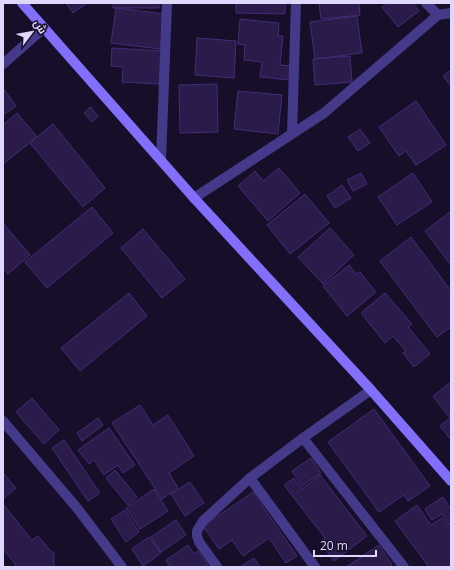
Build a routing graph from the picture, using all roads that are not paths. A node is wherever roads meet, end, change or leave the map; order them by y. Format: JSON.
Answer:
{"nodes":[{"id":1,"x":22,"y":3,"type":"edge"},
{"id":2,"x":167,"y":3,"type":"edge"},
{"id":3,"x":296,"y":3,"type":"edge"},
{"id":4,"x":426,"y":3,"type":"edge"},
{"id":5,"x":451,"y":13,"type":"edge"},
{"id":6,"x":438,"y":15,"type":"junction"},
{"id":7,"x":44,"y":28,"type":"junction"},
{"id":8,"x":3,"y":64,"type":"edge"},
{"id":9,"x":292,"y":134,"type":"junction"},
{"id":10,"x":161,"y":160,"type":"junction"},
{"id":11,"x":194,"y":198,"type":"junction"},
{"id":12,"x":371,"y":390,"type":"junction"},
{"id":13,"x":3,"y":421,"type":"edge"},
{"id":14,"x":303,"y":438,"type":"junction"},
{"id":15,"x":250,"y":478,"type":"junction"},
{"id":16,"x":451,"y":481,"type":"edge"},
{"id":17,"x":122,"y":567,"type":"edge"},
{"id":18,"x":217,"y":567,"type":"edge"},
{"id":19,"x":315,"y":567,"type":"edge"},
{"id":20,"x":404,"y":567,"type":"edge"}],
"edges":[{"from":1,"to":7,"type":"street"},
{"from":2,"to":10,"type":"street"},
{"from":3,"to":9,"type":"street"},
{"from":4,"to":6,"type":"street"},
{"from":5,"to":6,"type":"street"},
{"from":6,"to":9,"type":"street"},
{"from":7,"to":8,"type":"street"},
{"from":7,"to":10,"type":"street"},
{"from":9,"to":11,"type":"street"},
{"from":10,"to":11,"type":"street"},
{"from":11,"to":12,"type":"street"},
{"from":12,"to":14,"type":"street"},
{"from":12,"to":16,"type":"street"},
{"from":13,"to":17,"type":"street"},
{"from":14,"to":15,"type":"street"},
{"from":14,"to":20,"type":"street"},
{"from":15,"to":18,"type":"street"},
{"from":15,"to":19,"type":"street"}]}
